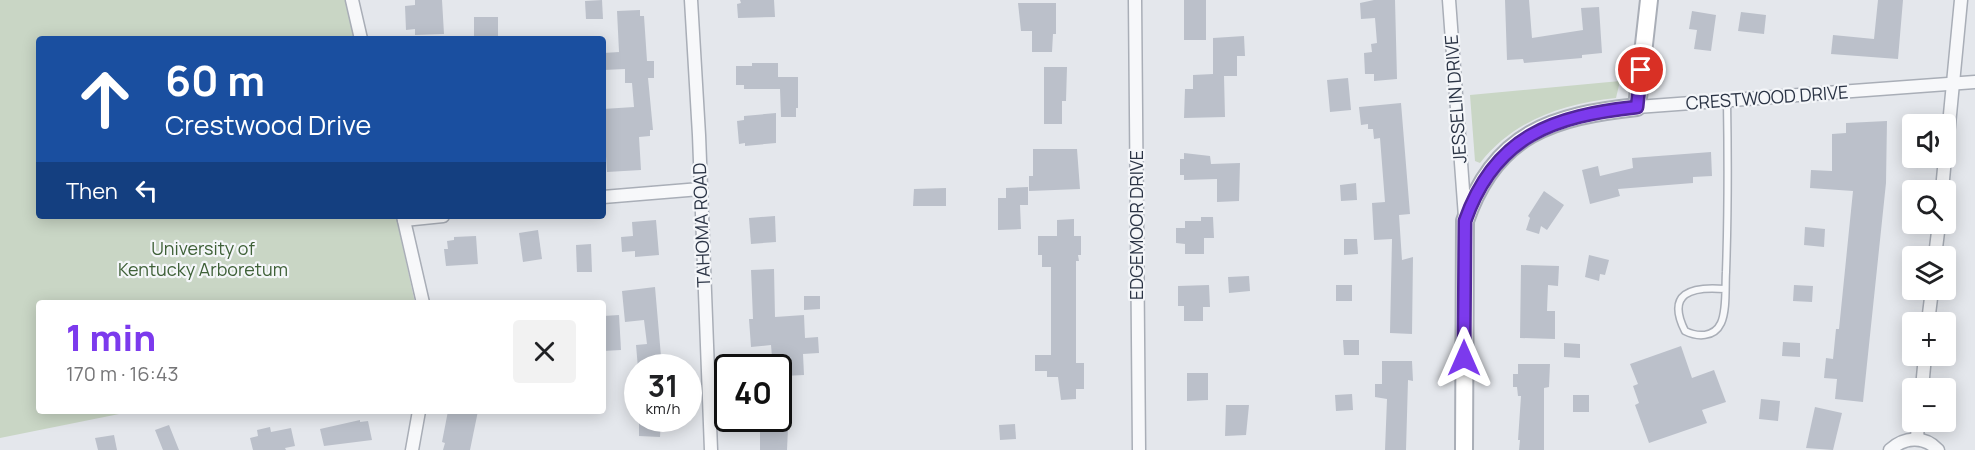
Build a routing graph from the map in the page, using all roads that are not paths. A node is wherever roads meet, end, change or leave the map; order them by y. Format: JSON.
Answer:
{"nodes":[{"id":1,"x":352,"y":0,"type":"edge"},
{"id":2,"x":691,"y":0,"type":"edge"},
{"id":3,"x":1135,"y":0,"type":"edge"},
{"id":4,"x":1449,"y":0,"type":"edge"},
{"id":5,"x":1649,"y":0,"type":"edge"},
{"id":6,"x":1961,"y":0,"type":"edge"},
{"id":7,"x":360,"y":36,"type":"edge"},
{"id":8,"x":1975,"y":82,"type":"edge"},
{"id":9,"x":1953,"y":84,"type":"junction"},
{"id":10,"x":1727,"y":100,"type":"junction"},
{"id":11,"x":1637,"y":107,"type":"junction"},
{"id":12,"x":1950,"y":114,"type":"edge"},
{"id":13,"x":700,"y":189,"type":"junction"},
{"id":14,"x":606,"y":196,"type":"edge"},
{"id":15,"x":404,"y":219,"type":"edge"},
{"id":16,"x":1465,"y":221,"type":"junction"},
{"id":17,"x":1725,"y":289,"type":"junction"},
{"id":18,"x":422,"y":300,"type":"edge"},
{"id":19,"x":418,"y":414,"type":"edge"},
{"id":20,"x":1917,"y":432,"type":"edge"},
{"id":21,"x":1917,"y":439,"type":"junction"},
{"id":22,"x":412,"y":450,"type":"edge"},
{"id":23,"x":711,"y":450,"type":"edge"},
{"id":24,"x":1139,"y":450,"type":"edge"},
{"id":25,"x":1464,"y":450,"type":"edge"},
{"id":26,"x":1890,"y":450,"type":"edge"},
{"id":27,"x":1938,"y":450,"type":"edge"}],
"edges":[{"from":1,"to":7,"type":"street"},
{"from":2,"to":13,"type":"street","name":"TAHOMA ROAD"},
{"from":3,"to":24,"type":"street","name":"EDGEMOOR DRIVE"},
{"from":4,"to":16,"type":"street","name":"JESSELIN DRIVE"},
{"from":5,"to":11,"type":"street"},
{"from":6,"to":9,"type":"street"},
{"from":8,"to":9,"type":"street","name":"CRESTWOOD DRIVE"},
{"from":9,"to":10,"type":"street","name":"CRESTWOOD DRIVE"},
{"from":9,"to":12,"type":"street"},
{"from":10,"to":11,"type":"street","name":"CRESTWOOD DRIVE"},
{"from":10,"to":17,"type":"lane"},
{"from":11,"to":16,"type":"street","name":"CRESTWOOD DRIVE"},
{"from":13,"to":14,"type":"street"},
{"from":13,"to":23,"type":"street","name":"TAHOMA ROAD"},
{"from":15,"to":18,"type":"street"},
{"from":16,"to":25,"type":"street","name":"JESSELIN DRIVE"},
{"from":17,"to":17,"type":"lane"},
{"from":19,"to":22,"type":"street"},
{"from":20,"to":21,"type":"street"},
{"from":21,"to":26,"type":"street"},
{"from":21,"to":27,"type":"street"}]}
